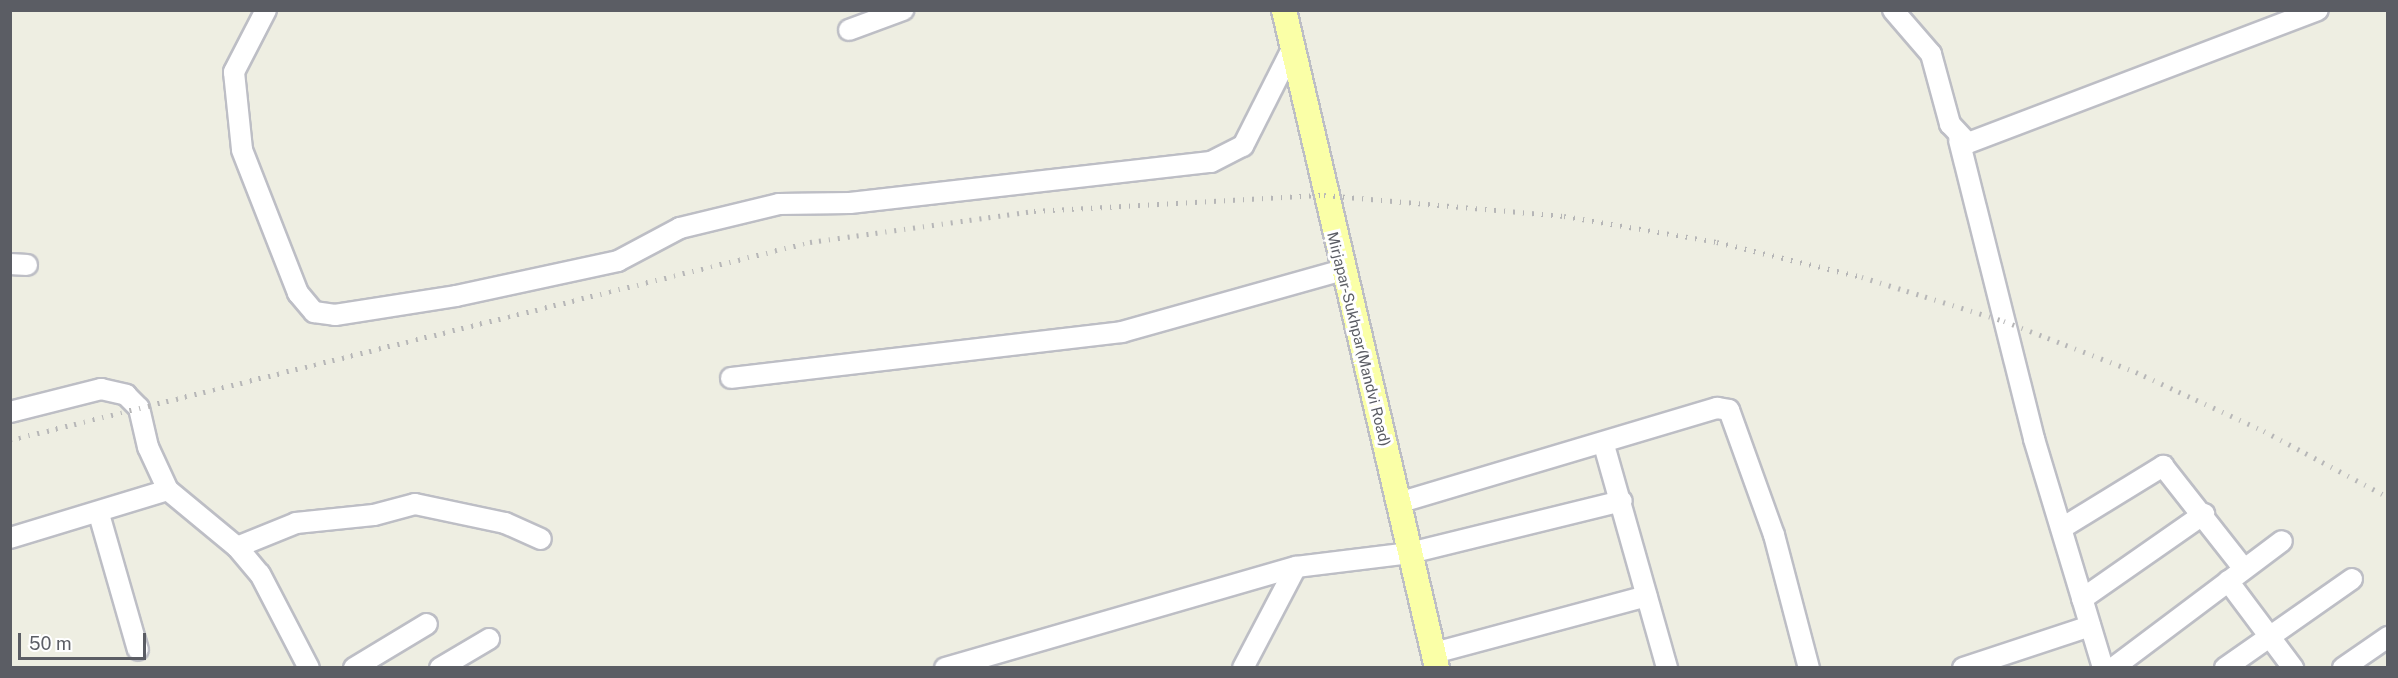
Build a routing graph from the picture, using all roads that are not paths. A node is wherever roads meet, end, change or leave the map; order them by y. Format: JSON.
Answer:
{"nodes":[{"id":1,"x":266,"y":10,"type":"edge"},
{"id":2,"x":903,"y":10,"type":"edge"},
{"id":3,"x":1893,"y":10,"type":"edge"},
{"id":4,"x":2318,"y":10,"type":"edge"},
{"id":5,"x":1287,"y":11,"type":"edge"},
{"id":6,"x":849,"y":30,"type":"dead end"},
{"id":7,"x":1292,"y":49,"type":"junction"},
{"id":8,"x":1959,"y":140,"type":"junction"},
{"id":9,"x":1343,"y":270,"type":"junction"},
{"id":10,"x":731,"y":378,"type":"dead end"},
{"id":11,"x":10,"y":412,"type":"edge"},
{"id":12,"x":1604,"y":445,"type":"junction"},
{"id":13,"x":168,"y":490,"type":"junction"},
{"id":14,"x":1622,"y":501,"type":"junction"},
{"id":15,"x":1398,"y":503,"type":"junction"},
{"id":16,"x":99,"y":514,"type":"junction"},
{"id":17,"x":2204,"y":514,"type":"junction"},
{"id":18,"x":2061,"y":528,"type":"junction"},
{"id":19,"x":10,"y":538,"type":"edge"},
{"id":20,"x":541,"y":539,"type":"dead end"},
{"id":21,"x":2282,"y":541,"type":"dead end"},
{"id":22,"x":237,"y":547,"type":"junction"},
{"id":23,"x":1410,"y":553,"type":"junction"},
{"id":24,"x":1296,"y":567,"type":"junction"},
{"id":25,"x":2244,"y":569,"type":"junction"},
{"id":26,"x":2352,"y":579,"type":"dead end"},
{"id":27,"x":2228,"y":581,"type":"junction"},
{"id":28,"x":1647,"y":596,"type":"junction"},
{"id":29,"x":2082,"y":598,"type":"junction"},
{"id":30,"x":427,"y":624,"type":"dead end"},
{"id":31,"x":2090,"y":626,"type":"junction"},
{"id":32,"x":2271,"y":635,"type":"junction"},
{"id":33,"x":2388,"y":637,"type":"edge"},
{"id":34,"x":489,"y":639,"type":"dead end"},
{"id":35,"x":138,"y":650,"type":"dead end"},
{"id":36,"x":1435,"y":660,"type":"edge"},
{"id":37,"x":985,"y":663,"type":"edge"},
{"id":38,"x":309,"y":668,"type":"edge"},
{"id":39,"x":354,"y":668,"type":"edge"},
{"id":40,"x":440,"y":668,"type":"edge"},
{"id":41,"x":945,"y":668,"type":"edge"},
{"id":42,"x":1243,"y":668,"type":"edge"},
{"id":43,"x":1667,"y":668,"type":"edge"},
{"id":44,"x":1809,"y":668,"type":"edge"},
{"id":45,"x":1963,"y":668,"type":"edge"},
{"id":46,"x":2103,"y":668,"type":"edge"},
{"id":47,"x":2113,"y":668,"type":"edge"},
{"id":48,"x":2225,"y":668,"type":"edge"},
{"id":49,"x":2293,"y":668,"type":"edge"},
{"id":50,"x":2343,"y":668,"type":"edge"}],
"edges":[{"from":1,"to":7,"type":"street"},
{"from":2,"to":6,"type":"street"},
{"from":3,"to":8,"type":"street"},
{"from":4,"to":8,"type":"street"},
{"from":5,"to":7,"type":"main road","name":"Mirjapar-Sukhpar(Mandvi Road)"},
{"from":7,"to":9,"type":"main road","name":"Mirjapar-Sukhpar(Mandvi Road)"},
{"from":8,"to":18,"type":"street"},
{"from":9,"to":10,"type":"street"},
{"from":9,"to":15,"type":"main road","name":"Mirjapar-Sukhpar(Mandvi Road)"},
{"from":11,"to":13,"type":"street"},
{"from":12,"to":14,"type":"street"},
{"from":12,"to":15,"type":"street"},
{"from":12,"to":44,"type":"street"},
{"from":13,"to":16,"type":"street"},
{"from":13,"to":22,"type":"street"},
{"from":14,"to":23,"type":"street"},
{"from":14,"to":28,"type":"street"},
{"from":15,"to":23,"type":"main road","name":"Mirjapar-Sukhpar(Mandvi Road)"},
{"from":16,"to":19,"type":"street"},
{"from":16,"to":35,"type":"street"},
{"from":17,"to":18,"type":"street"},
{"from":17,"to":25,"type":"street"},
{"from":17,"to":29,"type":"street"},
{"from":18,"to":29,"type":"street"},
{"from":20,"to":22,"type":"street"},
{"from":21,"to":25,"type":"street"},
{"from":22,"to":38,"type":"street"},
{"from":23,"to":24,"type":"street"},
{"from":23,"to":36,"type":"main road","name":"Mirjapar-Sukhpar(Mandvi Road)"},
{"from":24,"to":37,"type":"street"},
{"from":24,"to":42,"type":"street"},
{"from":25,"to":27,"type":"street"},
{"from":26,"to":32,"type":"street"},
{"from":27,"to":32,"type":"street"},
{"from":27,"to":47,"type":"street"},
{"from":28,"to":36,"type":"street"},
{"from":28,"to":43,"type":"street"},
{"from":29,"to":31,"type":"street"},
{"from":30,"to":39,"type":"street"},
{"from":31,"to":45,"type":"street"},
{"from":31,"to":46,"type":"street"},
{"from":32,"to":48,"type":"street"},
{"from":32,"to":49,"type":"street"},
{"from":33,"to":50,"type":"street"},
{"from":34,"to":40,"type":"street"},
{"from":37,"to":41,"type":"street"}]}
